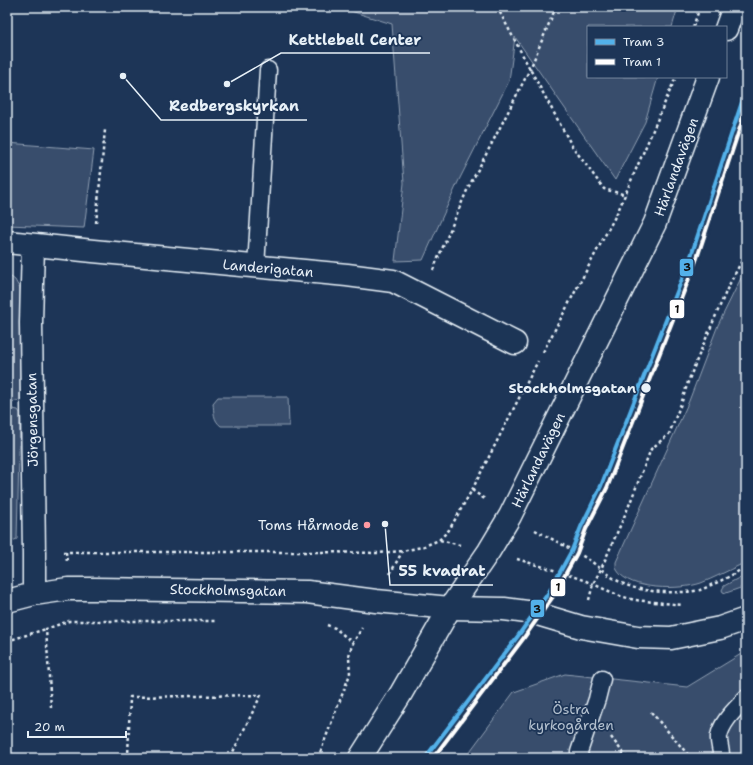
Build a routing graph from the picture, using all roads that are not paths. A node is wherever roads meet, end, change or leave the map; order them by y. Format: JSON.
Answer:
{"nodes":[{"id":1,"x":734,"y":7,"type":"edge"},
{"id":2,"x":727,"y":26,"type":"edge"},
{"id":3,"x":268,"y":70,"type":"dead end"},
{"id":4,"x":708,"y":78,"type":"edge"},
{"id":5,"x":7,"y":242,"type":"edge"},
{"id":6,"x":33,"y":245,"type":"junction"},
{"id":7,"x":256,"y":267,"type":"junction"},
{"id":8,"x":515,"y":343,"type":"dead end"},
{"id":9,"x":34,"y":594,"type":"junction"},
{"id":10,"x":7,"y":601,"type":"edge"},
{"id":11,"x":450,"y":608,"type":"junction"},
{"id":12,"x":746,"y":619,"type":"edge"},
{"id":13,"x":602,"y":678,"type":"dead end"},
{"id":14,"x":746,"y":698,"type":"edge"},
{"id":15,"x":360,"y":758,"type":"edge"},
{"id":16,"x":580,"y":758,"type":"edge"},
{"id":17,"x":721,"y":758,"type":"edge"}],
"edges":[{"from":1,"to":2,"type":"street"},
{"from":3,"to":7,"type":"lane"},
{"from":4,"to":11,"type":"street","name":"Härlandavägen"},
{"from":5,"to":6,"type":"street","name":"Landerigatan"},
{"from":6,"to":7,"type":"street","name":"Landerigatan"},
{"from":6,"to":9,"type":"street","name":"Jörgensgatan"},
{"from":7,"to":8,"type":"street","name":"Landerigatan"},
{"from":9,"to":10,"type":"street","name":"Stockholmsgatan"},
{"from":9,"to":11,"type":"street","name":"Stockholmsgatan"},
{"from":11,"to":12,"type":"street","name":"Stockholmsgatan"},
{"from":11,"to":15,"type":"street","name":"Härlandavägen"},
{"from":13,"to":16,"type":"lane"},
{"from":14,"to":17,"type":"lane"}]}
